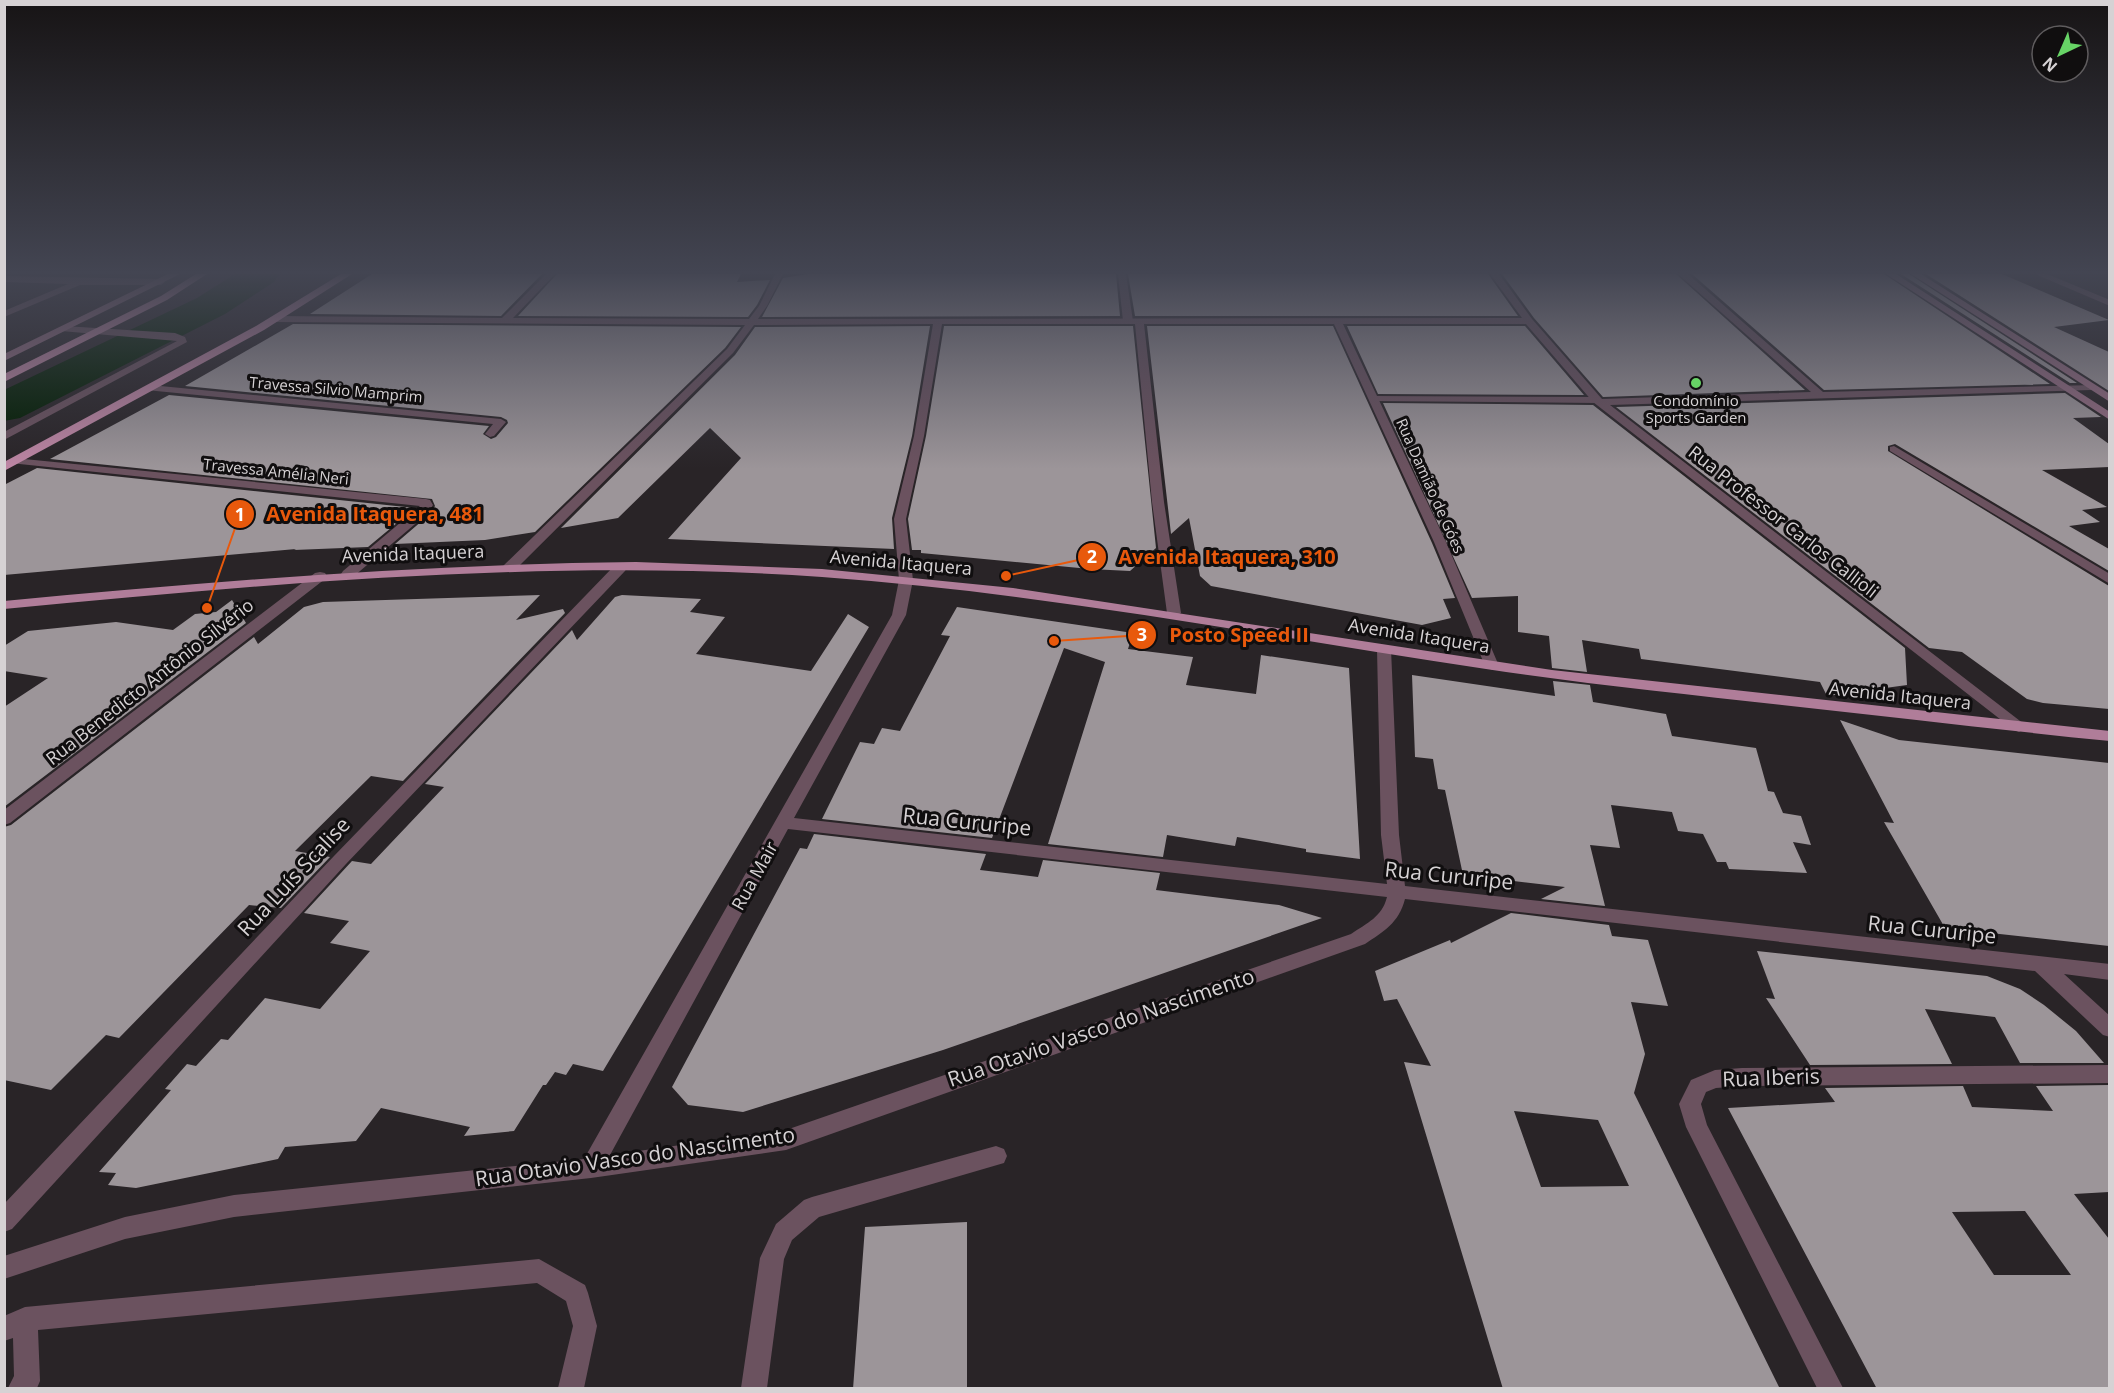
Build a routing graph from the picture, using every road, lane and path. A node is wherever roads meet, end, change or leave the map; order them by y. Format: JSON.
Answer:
{"nodes":[{"id":1,"x":43,"y":339,"type":"edge"},
{"id":2,"x":85,"y":339,"type":"edge"},
{"id":3,"x":182,"y":339,"type":"edge"},
{"id":4,"x":239,"y":339,"type":"edge"},
{"id":5,"x":739,"y":339,"type":"edge"},
{"id":6,"x":935,"y":339,"type":"edge"},
{"id":7,"x":1136,"y":339,"type":"edge"},
{"id":8,"x":1346,"y":339,"type":"edge"},
{"id":9,"x":1545,"y":339,"type":"edge"},
{"id":10,"x":1756,"y":339,"type":"edge"},
{"id":11,"x":1990,"y":339,"type":"edge"},
{"id":12,"x":2016,"y":339,"type":"edge"},
{"id":13,"x":4,"y":358,"type":"edge"},
{"id":14,"x":4,"y":379,"type":"edge"},
{"id":15,"x":2064,"y":387,"type":"junction"},
{"id":16,"x":2091,"y":387,"type":"junction"},
{"id":17,"x":150,"y":388,"type":"junction"},
{"id":18,"x":1821,"y":396,"type":"junction"},
{"id":19,"x":1374,"y":399,"type":"junction"},
{"id":20,"x":2109,"y":399,"type":"edge"},
{"id":21,"x":1599,"y":401,"type":"junction"},
{"id":22,"x":2109,"y":417,"type":"edge"},
{"id":23,"x":490,"y":434,"type":"dead end"},
{"id":24,"x":4,"y":437,"type":"edge"},
{"id":25,"x":1894,"y":449,"type":"dead end"},
{"id":26,"x":9,"y":464,"type":"edge"},
{"id":27,"x":509,"y":568,"type":"junction"},
{"id":28,"x":620,"y":568,"type":"junction"},
{"id":29,"x":348,"y":574,"type":"junction"},
{"id":30,"x":320,"y":576,"type":"junction"},
{"id":31,"x":906,"y":580,"type":"junction"},
{"id":32,"x":2109,"y":580,"type":"edge"},
{"id":33,"x":4,"y":604,"type":"edge"},
{"id":34,"x":1174,"y":614,"type":"junction"},
{"id":35,"x":1384,"y":648,"type":"junction"},
{"id":36,"x":1492,"y":666,"type":"junction"},
{"id":37,"x":2019,"y":727,"type":"junction"},
{"id":38,"x":2109,"y":736,"type":"edge"},
{"id":39,"x":4,"y":819,"type":"edge"},
{"id":40,"x":784,"y":824,"type":"junction"},
{"id":41,"x":1397,"y":893,"type":"junction"},
{"id":42,"x":2041,"y":965,"type":"junction"},
{"id":43,"x":2109,"y":972,"type":"edge"},
{"id":44,"x":2109,"y":1029,"type":"edge"},
{"id":45,"x":2109,"y":1074,"type":"edge"},
{"id":46,"x":996,"y":1156,"type":"dead end"},
{"id":47,"x":591,"y":1168,"type":"junction"},
{"id":48,"x":4,"y":1221,"type":"edge"},
{"id":49,"x":4,"y":1268,"type":"edge"},
{"id":50,"x":15,"y":1324,"type":"edge"},
{"id":51,"x":21,"y":1389,"type":"edge"},
{"id":52,"x":571,"y":1389,"type":"edge"},
{"id":53,"x":754,"y":1389,"type":"edge"},
{"id":54,"x":1830,"y":1389,"type":"edge"}],
"edges":[{"from":1,"to":13,"type":"main road"},
{"from":2,"to":14,"type":"highway"},
{"from":3,"to":24,"type":"street"},
{"from":4,"to":17,"type":"highway"},
{"from":5,"to":27,"type":"street"},
{"from":6,"to":31,"type":"street","name":"Rua Mair"},
{"from":7,"to":34,"type":"street"},
{"from":8,"to":19,"type":"street","name":"Rua Damião de Góes"},
{"from":9,"to":21,"type":"street","name":"Rua Professor Carlos Callioli"},
{"from":10,"to":18,"type":"street"},
{"from":11,"to":15,"type":"main road"},
{"from":12,"to":16,"type":"main road"},
{"from":15,"to":16,"type":"street"},
{"from":15,"to":18,"type":"street"},
{"from":15,"to":22,"type":"main road"},
{"from":16,"to":20,"type":"main road"},
{"from":17,"to":23,"type":"street","name":"Travessa Silvio Mamprim"},
{"from":17,"to":26,"type":"highway"},
{"from":18,"to":21,"type":"street"},
{"from":19,"to":21,"type":"street"},
{"from":19,"to":36,"type":"street","name":"Rua Damião de Góes"},
{"from":21,"to":37,"type":"street","name":"Rua Professor Carlos Callioli"},
{"from":25,"to":32,"type":"street"},
{"from":26,"to":29,"type":"street","name":"Travessa Amélia Neri"},
{"from":27,"to":28,"type":"main road","name":"Avenida Itaquera"},
{"from":27,"to":29,"type":"main road","name":"Avenida Itaquera"},
{"from":28,"to":31,"type":"main road","name":"Avenida Itaquera"},
{"from":28,"to":48,"type":"street","name":"Rua Luís Scalise"},
{"from":29,"to":30,"type":"main road","name":"Avenida Itaquera"},
{"from":30,"to":33,"type":"main road","name":"Avenida Itaquera"},
{"from":30,"to":39,"type":"street","name":"Rua Benedicto Antônio Silvério"},
{"from":31,"to":34,"type":"main road","name":"Avenida Itaquera"},
{"from":31,"to":40,"type":"street","name":"Rua Mair"},
{"from":34,"to":35,"type":"main road","name":"Avenida Itaquera"},
{"from":35,"to":36,"type":"main road","name":"Avenida Itaquera"},
{"from":35,"to":41,"type":"street"},
{"from":36,"to":37,"type":"main road","name":"Avenida Itaquera"},
{"from":37,"to":38,"type":"main road","name":"Avenida Itaquera"},
{"from":40,"to":41,"type":"street","name":"Rua Cururipe"},
{"from":40,"to":47,"type":"street","name":"Rua Mair"},
{"from":41,"to":42,"type":"street","name":"Rua Cururipe"},
{"from":41,"to":47,"type":"street","name":"Rua Otavio Vasco do Nascimento"},
{"from":42,"to":43,"type":"street","name":"Rua Cururipe"},
{"from":42,"to":44,"type":"street"},
{"from":45,"to":54,"type":"street","name":"Rua Iberis"},
{"from":46,"to":53,"type":"street"},
{"from":47,"to":49,"type":"street","name":"Rua Otavio Vasco do Nascimento"},
{"from":50,"to":51,"type":"street"},
{"from":50,"to":52,"type":"street"}]}
